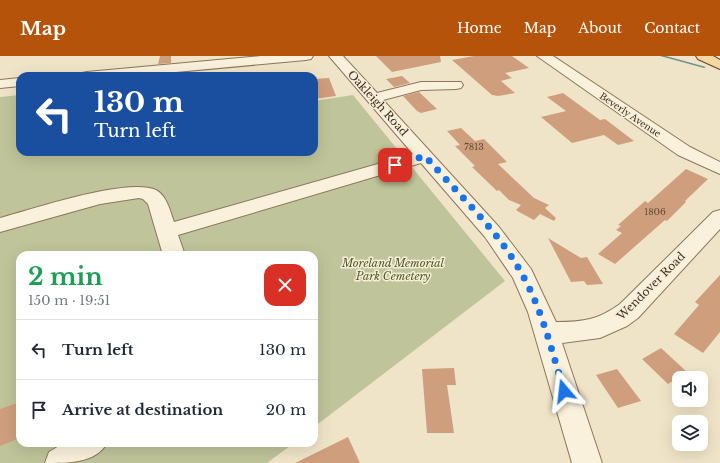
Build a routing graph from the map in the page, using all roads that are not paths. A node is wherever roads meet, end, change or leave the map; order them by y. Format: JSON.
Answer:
{"nodes":[{"id":1,"x":306,"y":56,"type":"edge"},
{"id":2,"x":336,"y":56,"type":"edge"},
{"id":3,"x":544,"y":56,"type":"edge"},
{"id":4,"x":703,"y":56,"type":"edge"},
{"id":5,"x":720,"y":65,"type":"edge"},
{"id":6,"x":131,"y":72,"type":"edge"},
{"id":7,"x":16,"y":82,"type":"edge"},
{"id":8,"x":0,"y":84,"type":"edge"},
{"id":9,"x":456,"y":85,"type":"dead end"},
{"id":10,"x":373,"y":98,"type":"junction"},
{"id":11,"x":425,"y":156,"type":"junction"},
{"id":12,"x":720,"y":169,"type":"edge"},
{"id":13,"x":720,"y":217,"type":"edge"},
{"id":14,"x":0,"y":225,"type":"edge"},
{"id":15,"x":166,"y":231,"type":"junction"},
{"id":16,"x":173,"y":251,"type":"edge"},
{"id":17,"x":546,"y":333,"type":"junction"},
{"id":18,"x":86,"y":447,"type":"edge"},
{"id":19,"x":60,"y":463,"type":"edge"},
{"id":20,"x":587,"y":463,"type":"edge"}],
"edges":[{"from":1,"to":6,"type":"street"},
{"from":2,"to":10,"type":"street","name":"Oakleigh Road"},
{"from":3,"to":12,"type":"street","name":"Beverly Avenue"},
{"from":4,"to":5,"type":"main road"},
{"from":7,"to":8,"type":"street"},
{"from":9,"to":10,"type":"street"},
{"from":10,"to":11,"type":"street","name":"Oakleigh Road"},
{"from":11,"to":15,"type":"street"},
{"from":11,"to":17,"type":"street","name":"Oakleigh Road"},
{"from":13,"to":17,"type":"street","name":"Wendover Road"},
{"from":14,"to":15,"type":"street"},
{"from":15,"to":16,"type":"street"},
{"from":17,"to":20,"type":"street","name":"Oakleigh Road"},
{"from":18,"to":19,"type":"street"}]}
